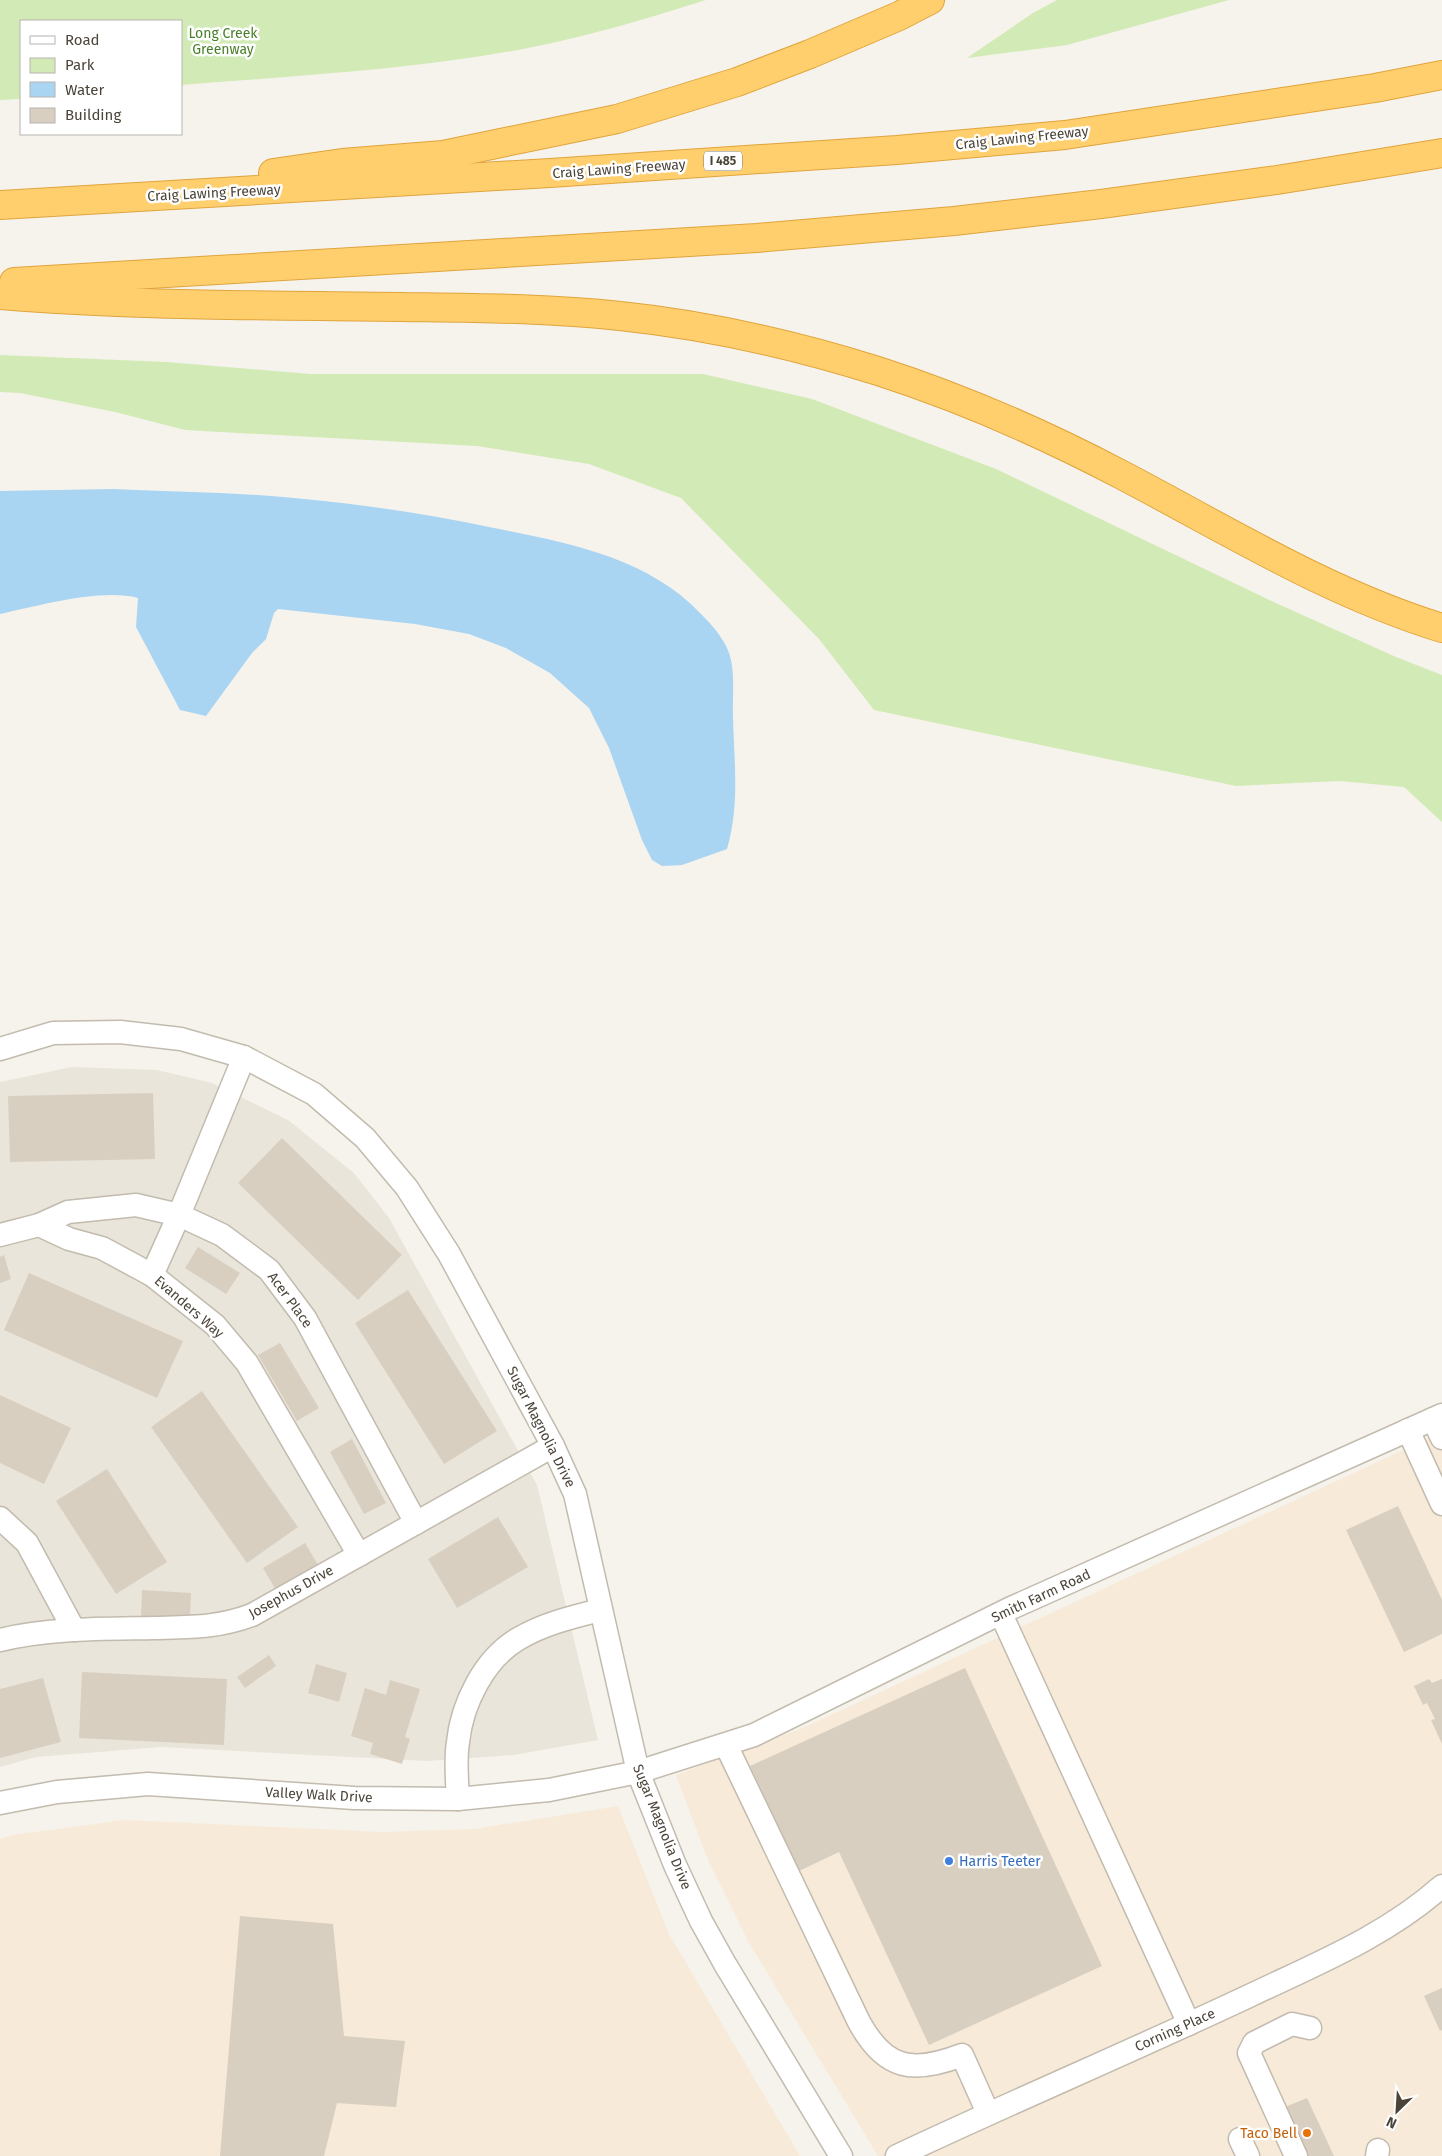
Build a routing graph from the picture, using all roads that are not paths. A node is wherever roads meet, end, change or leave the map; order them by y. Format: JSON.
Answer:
{"nodes":[{"id":1,"x":930,"y":0,"type":"edge"},
{"id":2,"x":1442,"y":75,"type":"edge"},
{"id":3,"x":1442,"y":153,"type":"edge"},
{"id":4,"x":64,"y":201,"type":"junction"},
{"id":5,"x":0,"y":205,"type":"edge"},
{"id":6,"x":0,"y":283,"type":"edge"},
{"id":7,"x":0,"y":295,"type":"edge"},
{"id":8,"x":1442,"y":628,"type":"edge"},
{"id":9,"x":0,"y":1049,"type":"edge"},
{"id":10,"x":244,"y":1057,"type":"junction"},
{"id":11,"x":180,"y":1215,"type":"junction"},
{"id":12,"x":39,"y":1225,"type":"junction"},
{"id":13,"x":0,"y":1234,"type":"edge"},
{"id":14,"x":152,"y":1275,"type":"junction"},
{"id":15,"x":1439,"y":1424,"type":"edge"},
{"id":16,"x":1408,"y":1430,"type":"junction"},
{"id":17,"x":553,"y":1446,"type":"junction"},
{"id":18,"x":1442,"y":1504,"type":"edge"},
{"id":19,"x":0,"y":1518,"type":"edge"},
{"id":20,"x":416,"y":1523,"type":"junction"},
{"id":21,"x":359,"y":1555,"type":"junction"},
{"id":22,"x":600,"y":1610,"type":"junction"},
{"id":23,"x":1001,"y":1614,"type":"junction"},
{"id":24,"x":74,"y":1630,"type":"junction"},
{"id":25,"x":0,"y":1640,"type":"edge"},
{"id":26,"x":726,"y":1745,"type":"junction"},
{"id":27,"x":638,"y":1772,"type":"junction"},
{"id":28,"x":458,"y":1799,"type":"junction"},
{"id":29,"x":0,"y":1803,"type":"edge"},
{"id":30,"x":1442,"y":1886,"type":"edge"},
{"id":31,"x":1189,"y":2024,"type":"junction"},
{"id":32,"x":1310,"y":2028,"type":"dead end"},
{"id":33,"x":988,"y":2113,"type":"junction"},
{"id":34,"x":841,"y":2156,"type":"edge"},
{"id":35,"x":898,"y":2156,"type":"edge"},
{"id":36,"x":1296,"y":2156,"type":"edge"}],
"edges":[{"from":1,"to":4,"type":"highway"},
{"from":2,"to":4,"type":"highway","name":"Craig Lawing Freeway","number":"I 485"},
{"from":3,"to":6,"type":"highway"},
{"from":4,"to":5,"type":"highway","name":"Craig Lawing Freeway","number":"I 485"},
{"from":7,"to":8,"type":"highway"},
{"from":9,"to":10,"type":"street","name":"Sugar Magnolia Drive"},
{"from":10,"to":11,"type":"street"},
{"from":10,"to":17,"type":"street","name":"Sugar Magnolia Drive"},
{"from":11,"to":12,"type":"street","name":"Acer Place"},
{"from":11,"to":14,"type":"street"},
{"from":11,"to":20,"type":"street","name":"Acer Place"},
{"from":12,"to":13,"type":"street"},
{"from":12,"to":14,"type":"street","name":"Evanders Way"},
{"from":14,"to":21,"type":"street","name":"Evanders Way"},
{"from":15,"to":16,"type":"street","name":"Smith Farm Road"},
{"from":16,"to":18,"type":"street"},
{"from":16,"to":23,"type":"street","name":"Smith Farm Road"},
{"from":17,"to":20,"type":"street","name":"Josephus Drive"},
{"from":17,"to":22,"type":"street","name":"Sugar Magnolia Drive"},
{"from":19,"to":24,"type":"street"},
{"from":20,"to":21,"type":"street","name":"Josephus Drive"},
{"from":21,"to":24,"type":"street","name":"Josephus Drive"},
{"from":22,"to":27,"type":"street","name":"Sugar Magnolia Drive"},
{"from":22,"to":28,"type":"street"},
{"from":23,"to":26,"type":"street","name":"Smith Farm Road"},
{"from":23,"to":31,"type":"street"},
{"from":24,"to":25,"type":"street","name":"Josephus Drive"},
{"from":26,"to":27,"type":"street","name":"Smith Farm Road"},
{"from":26,"to":33,"type":"street"},
{"from":27,"to":28,"type":"street","name":"Valley Walk Drive"},
{"from":27,"to":34,"type":"street","name":"Sugar Magnolia Drive"},
{"from":28,"to":29,"type":"street","name":"Valley Walk Drive"},
{"from":30,"to":31,"type":"street","name":"Corning Place"},
{"from":31,"to":33,"type":"street","name":"Corning Place"},
{"from":32,"to":36,"type":"street"},
{"from":33,"to":35,"type":"street","name":"Corning Place"}]}
